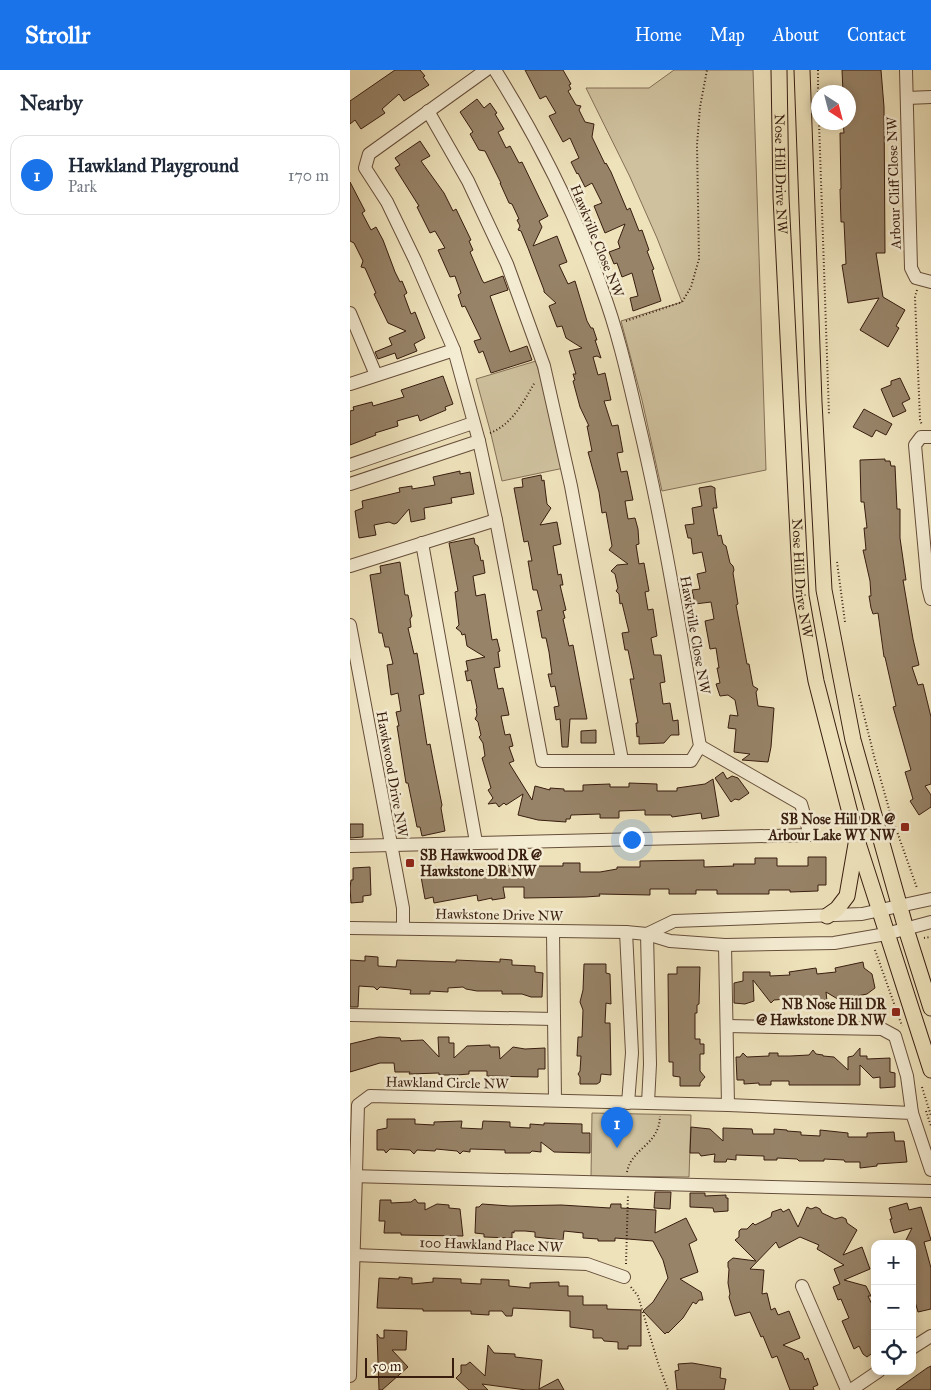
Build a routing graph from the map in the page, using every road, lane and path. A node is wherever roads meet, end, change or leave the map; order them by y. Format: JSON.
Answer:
{"nodes":[{"id":1,"x":486,"y":70,"type":"edge"},
{"id":2,"x":494,"y":70,"type":"edge"},
{"id":3,"x":707,"y":70,"type":"edge"},
{"id":4,"x":779,"y":70,"type":"edge"},
{"id":5,"x":802,"y":70,"type":"edge"},
{"id":6,"x":818,"y":70,"type":"edge"},
{"id":7,"x":906,"y":70,"type":"edge"},
{"id":8,"x":818,"y":85,"type":"edge"},
{"id":9,"x":931,"y":97,"type":"edge"},
{"id":10,"x":907,"y":98,"type":"junction"},
{"id":11,"x":428,"y":111,"type":"junction"},
{"id":12,"x":819,"y":130,"type":"edge"},
{"id":13,"x":931,"y":282,"type":"edge"},
{"id":14,"x":915,"y":297,"type":"dead end"},
{"id":15,"x":350,"y":313,"type":"edge"},
{"id":16,"x":614,"y":325,"type":"junction"},
{"id":17,"x":454,"y":350,"type":"junction"},
{"id":18,"x":545,"y":371,"type":"junction"},
{"id":19,"x":376,"y":375,"type":"junction"},
{"id":20,"x":350,"y":384,"type":"edge"},
{"id":21,"x":829,"y":417,"type":"dead end"},
{"id":22,"x":920,"y":420,"type":"dead end"},
{"id":23,"x":473,"y":424,"type":"junction"},
{"id":24,"x":490,"y":433,"type":"dead end"},
{"id":25,"x":931,"y":437,"type":"edge"},
{"id":26,"x":479,"y":441,"type":"junction"},
{"id":27,"x":350,"y":465,"type":"edge"},
{"id":28,"x":350,"y":484,"type":"edge"},
{"id":29,"x":496,"y":520,"type":"junction"},
{"id":30,"x":422,"y":543,"type":"junction"},
{"id":31,"x":837,"y":561,"type":"dead end"},
{"id":32,"x":350,"y":566,"type":"edge"},
{"id":33,"x":931,"y":599,"type":"edge"},
{"id":34,"x":845,"y":622,"type":"dead end"},
{"id":35,"x":350,"y":625,"type":"edge"},
{"id":36,"x":859,"y":695,"type":"dead end"},
{"id":37,"x":700,"y":746,"type":"junction"},
{"id":38,"x":622,"y":760,"type":"junction"},
{"id":39,"x":856,"y":840,"type":"junction"},
{"id":40,"x":476,"y":842,"type":"junction"},
{"id":41,"x":350,"y":846,"type":"edge"},
{"id":42,"x":390,"y":846,"type":"junction"},
{"id":43,"x":917,"y":888,"type":"dead end"},
{"id":44,"x":931,"y":899,"type":"edge"},
{"id":45,"x":900,"y":907,"type":"junction"},
{"id":46,"x":879,"y":911,"type":"junction"},
{"id":47,"x":827,"y":916,"type":"junction"},
{"id":48,"x":931,"y":922,"type":"edge"},
{"id":49,"x":350,"y":928,"type":"edge"},
{"id":50,"x":403,"y":928,"type":"junction"},
{"id":51,"x":906,"y":929,"type":"junction"},
{"id":52,"x":554,"y":932,"type":"junction"},
{"id":53,"x":626,"y":932,"type":"junction"},
{"id":54,"x":647,"y":934,"type":"junction"},
{"id":55,"x":886,"y":934,"type":"junction"},
{"id":56,"x":931,"y":937,"type":"edge"},
{"id":57,"x":924,"y":938,"type":"dead end"},
{"id":58,"x":725,"y":945,"type":"junction"},
{"id":59,"x":930,"y":1001,"type":"edge"},
{"id":60,"x":350,"y":1015,"type":"edge"},
{"id":61,"x":554,"y":1019,"type":"junction"},
{"id":62,"x":727,"y":1026,"type":"junction"},
{"id":63,"x":931,"y":1070,"type":"edge"},
{"id":64,"x":555,"y":1100,"type":"junction"},
{"id":65,"x":628,"y":1103,"type":"junction"},
{"id":66,"x":648,"y":1103,"type":"junction"},
{"id":67,"x":728,"y":1105,"type":"junction"},
{"id":68,"x":660,"y":1113,"type":"dead end"},
{"id":69,"x":912,"y":1113,"type":"junction"},
{"id":70,"x":931,"y":1170,"type":"edge"},
{"id":71,"x":353,"y":1176,"type":"edge"},
{"id":72,"x":628,"y":1183,"type":"junction"},
{"id":73,"x":931,"y":1191,"type":"edge"},
{"id":74,"x":354,"y":1255,"type":"junction"},
{"id":75,"x":624,"y":1277,"type":"junction"},
{"id":76,"x":802,"y":1286,"type":"dead end"},
{"id":77,"x":931,"y":1336,"type":"edge"},
{"id":78,"x":916,"y":1345,"type":"edge"},
{"id":79,"x":873,"y":1375,"type":"edge"},
{"id":80,"x":350,"y":1376,"type":"edge"},
{"id":81,"x":668,"y":1390,"type":"edge"},
{"id":82,"x":847,"y":1390,"type":"edge"},
{"id":83,"x":851,"y":1390,"type":"edge"}],
"edges":[{"from":1,"to":11,"type":"street"},
{"from":2,"to":16,"type":"street","name":"Hawkville Close NW"},
{"from":3,"to":16,"type":"path"},
{"from":4,"to":39,"type":"main road","name":"Nose Hill Drive NW"},
{"from":5,"to":45,"type":"main road","name":"Nose Hill Drive NW"},
{"from":6,"to":8,"type":"path"},
{"from":7,"to":10,"type":"street","name":"Arbour Cliff Close NW"},
{"from":9,"to":10,"type":"street"},
{"from":10,"to":13,"type":"street","name":"Arbour Cliff Close NW"},
{"from":11,"to":17,"type":"street"},
{"from":11,"to":18,"type":"street"},
{"from":12,"to":21,"type":"path"},
{"from":14,"to":22,"type":"path"},
{"from":15,"to":19,"type":"street"},
{"from":16,"to":37,"type":"street","name":"Hawkville Close NW"},
{"from":17,"to":19,"type":"street"},
{"from":17,"to":23,"type":"street"},
{"from":18,"to":24,"type":"path"},
{"from":18,"to":38,"type":"street"},
{"from":19,"to":20,"type":"street"},
{"from":23,"to":26,"type":"street"},
{"from":23,"to":27,"type":"street"},
{"from":25,"to":33,"type":"street"},
{"from":26,"to":28,"type":"street"},
{"from":26,"to":29,"type":"street"},
{"from":29,"to":30,"type":"street"},
{"from":29,"to":38,"type":"street"},
{"from":30,"to":32,"type":"street"},
{"from":30,"to":40,"type":"street"},
{"from":31,"to":34,"type":"path"},
{"from":35,"to":42,"type":"street","name":"Hawkwood Drive NW"},
{"from":36,"to":43,"type":"path"},
{"from":37,"to":38,"type":"street"},
{"from":37,"to":40,"type":"street"},
{"from":39,"to":46,"type":"main road","name":"Nose Hill Drive NW"},
{"from":39,"to":47,"type":"main road"},
{"from":40,"to":42,"type":"street"},
{"from":41,"to":42,"type":"street"},
{"from":42,"to":50,"type":"street","name":"Hawkwood Drive NW"},
{"from":44,"to":45,"type":"street"},
{"from":45,"to":46,"type":"street"},
{"from":45,"to":51,"type":"main road","name":"Nose Hill Drive NW"},
{"from":46,"to":47,"type":"street"},
{"from":46,"to":55,"type":"main road","name":"Nose Hill Drive NW"},
{"from":47,"to":54,"type":"street"},
{"from":48,"to":51,"type":"street","name":"Hawkstone Drive NW"},
{"from":49,"to":50,"type":"street","name":"Hawkstone Drive NW"},
{"from":50,"to":52,"type":"street","name":"Hawkstone Drive NW"},
{"from":51,"to":55,"type":"street","name":"Hawkstone Drive NW"},
{"from":51,"to":59,"type":"main road","name":"Nose Hill Drive NW"},
{"from":52,"to":53,"type":"street","name":"Hawkstone Drive NW"},
{"from":52,"to":61,"type":"street"},
{"from":53,"to":54,"type":"street","name":"Hawkstone Drive NW"},
{"from":53,"to":65,"type":"street"},
{"from":54,"to":58,"type":"street","name":"Hawkstone Drive NW"},
{"from":54,"to":66,"type":"street"},
{"from":55,"to":58,"type":"street","name":"Hawkstone Drive NW"},
{"from":55,"to":63,"type":"main road","name":"Nose Hill Drive NW"},
{"from":56,"to":57,"type":"path"},
{"from":58,"to":62,"type":"street"},
{"from":60,"to":61,"type":"street"},
{"from":61,"to":64,"type":"street"},
{"from":62,"to":67,"type":"street"},
{"from":62,"to":69,"type":"street"},
{"from":64,"to":65,"type":"street","name":"Hawkland Circle NW"},
{"from":64,"to":71,"type":"street","name":"Hawkland Circle NW"},
{"from":65,"to":66,"type":"street","name":"Hawkland Circle NW"},
{"from":66,"to":67,"type":"street","name":"Hawkland Circle NW"},
{"from":67,"to":69,"type":"street","name":"Hawkland Circle NW"},
{"from":68,"to":72,"type":"path"},
{"from":69,"to":70,"type":"street"},
{"from":71,"to":72,"type":"street"},
{"from":71,"to":74,"type":"street","name":"Hawkland Circle NW"},
{"from":72,"to":73,"type":"street"},
{"from":72,"to":75,"type":"path"},
{"from":74,"to":75,"type":"street","name":"100 Hawkland Place NW"},
{"from":74,"to":80,"type":"street","name":"Hawkland Circle NW"},
{"from":75,"to":81,"type":"path"},
{"from":76,"to":82,"type":"street"},
{"from":77,"to":78,"type":"street"},
{"from":79,"to":83,"type":"street"}]}
